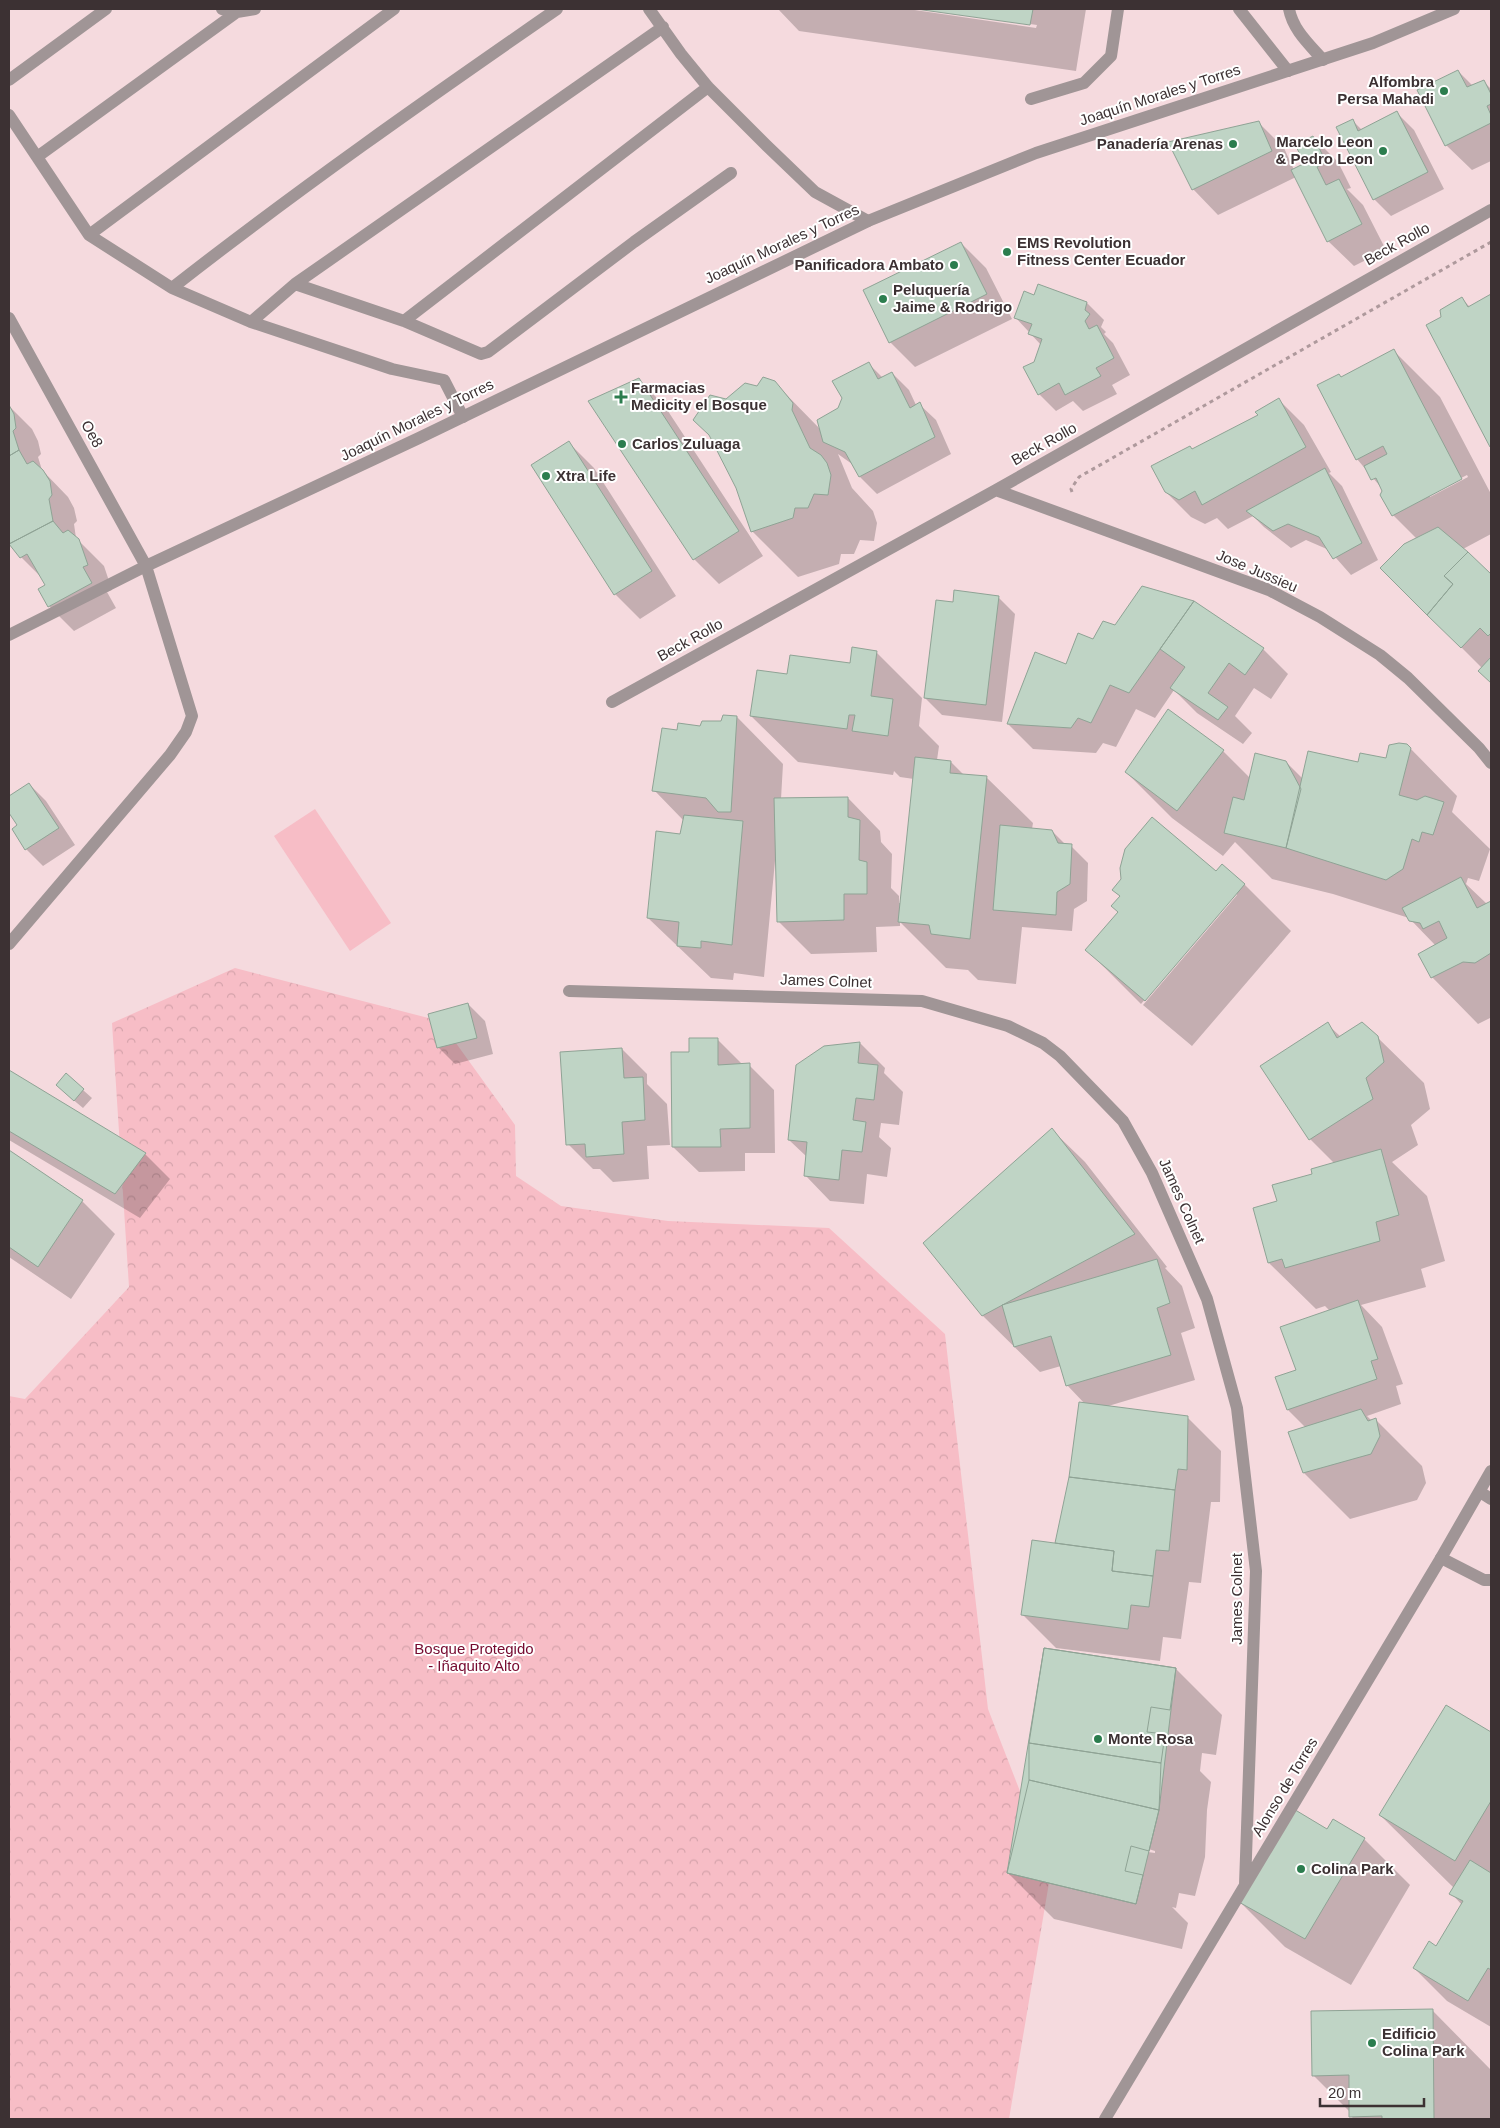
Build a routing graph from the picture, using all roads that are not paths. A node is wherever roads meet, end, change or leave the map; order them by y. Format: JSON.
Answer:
{"nodes":[{"id":1,"x":106,"y":9,"type":"edge"},
{"id":2,"x":222,"y":9,"type":"edge"},
{"id":3,"x":254,"y":9,"type":"edge"},
{"id":4,"x":394,"y":9,"type":"edge"},
{"id":5,"x":557,"y":9,"type":"edge"},
{"id":6,"x":649,"y":9,"type":"edge"},
{"id":7,"x":1118,"y":9,"type":"edge"},
{"id":8,"x":1239,"y":9,"type":"edge"},
{"id":9,"x":1289,"y":9,"type":"edge"},
{"id":10,"x":1454,"y":9,"type":"edge"},
{"id":11,"x":237,"y":12,"type":"junction"},
{"id":12,"x":662,"y":27,"type":"junction"},
{"id":13,"x":1323,"y":60,"type":"junction"},
{"id":14,"x":1288,"y":70,"type":"junction"},
{"id":15,"x":9,"y":80,"type":"edge"},
{"id":16,"x":708,"y":87,"type":"junction"},
{"id":17,"x":1031,"y":99,"type":"dead end"},
{"id":18,"x":9,"y":115,"type":"edge"},
{"id":19,"x":37,"y":157,"type":"junction"},
{"id":20,"x":731,"y":173,"type":"dead end"},
{"id":21,"x":1491,"y":210,"type":"edge"},
{"id":22,"x":868,"y":221,"type":"junction"},
{"id":23,"x":89,"y":235,"type":"junction"},
{"id":24,"x":295,"y":284,"type":"junction"},
{"id":25,"x":172,"y":288,"type":"junction"},
{"id":26,"x":9,"y":318,"type":"edge"},
{"id":27,"x":404,"y":321,"type":"junction"},
{"id":28,"x":251,"y":322,"type":"junction"},
{"id":29,"x":463,"y":417,"type":"junction"},
{"id":30,"x":996,"y":490,"type":"junction"},
{"id":31,"x":146,"y":566,"type":"junction"},
{"id":32,"x":9,"y":635,"type":"edge"},
{"id":33,"x":612,"y":702,"type":"dead end"},
{"id":34,"x":1491,"y":763,"type":"edge"},
{"id":35,"x":9,"y":944,"type":"edge"},
{"id":36,"x":569,"y":991,"type":"dead end"},
{"id":37,"x":1491,"y":1471,"type":"edge"},
{"id":38,"x":1480,"y":1492,"type":"junction"},
{"id":39,"x":1491,"y":1499,"type":"edge"},
{"id":40,"x":1441,"y":1558,"type":"junction"},
{"id":41,"x":1491,"y":1580,"type":"edge"},
{"id":42,"x":1246,"y":1885,"type":"junction"},
{"id":43,"x":1105,"y":2119,"type":"edge"}],
"edges":[{"from":1,"to":15,"type":"street"},
{"from":2,"to":11,"type":"street"},
{"from":3,"to":11,"type":"street"},
{"from":4,"to":23,"type":"street"},
{"from":5,"to":25,"type":"street"},
{"from":6,"to":12,"type":"street"},
{"from":7,"to":17,"type":"street"},
{"from":8,"to":14,"type":"street"},
{"from":9,"to":13,"type":"street"},
{"from":10,"to":13,"type":"street","name":"Joaquín Morales y Torres"},
{"from":11,"to":19,"type":"street"},
{"from":12,"to":16,"type":"street"},
{"from":12,"to":24,"type":"street"},
{"from":13,"to":14,"type":"street","name":"Joaquín Morales y Torres"},
{"from":14,"to":22,"type":"street","name":"Joaquín Morales y Torres"},
{"from":16,"to":22,"type":"street"},
{"from":16,"to":27,"type":"street"},
{"from":18,"to":19,"type":"street"},
{"from":19,"to":23,"type":"street"},
{"from":20,"to":27,"type":"street"},
{"from":21,"to":30,"type":"street","name":"Beck Rollo"},
{"from":22,"to":29,"type":"street","name":"Joaquín Morales y Torres"},
{"from":23,"to":25,"type":"street"},
{"from":24,"to":27,"type":"street"},
{"from":24,"to":28,"type":"street"},
{"from":25,"to":28,"type":"street"},
{"from":26,"to":31,"type":"street","name":"Oe8"},
{"from":28,"to":29,"type":"street"},
{"from":29,"to":31,"type":"street","name":"Joaquín Morales y Torres"},
{"from":30,"to":33,"type":"street","name":"Beck Rollo"},
{"from":30,"to":34,"type":"street","name":"Jose Jussieu"},
{"from":31,"to":32,"type":"street","name":"Joaquín Morales y Torres"},
{"from":31,"to":35,"type":"street","name":"Oe8"},
{"from":36,"to":42,"type":"street","name":"James Colnet"},
{"from":37,"to":38,"type":"street","name":"Alonso de Torres"},
{"from":38,"to":39,"type":"street"},
{"from":38,"to":40,"type":"street","name":"Alonso de Torres"},
{"from":40,"to":41,"type":"street"},
{"from":40,"to":42,"type":"street","name":"Alonso de Torres"},
{"from":42,"to":43,"type":"street","name":"Alonso de Torres"}]}
